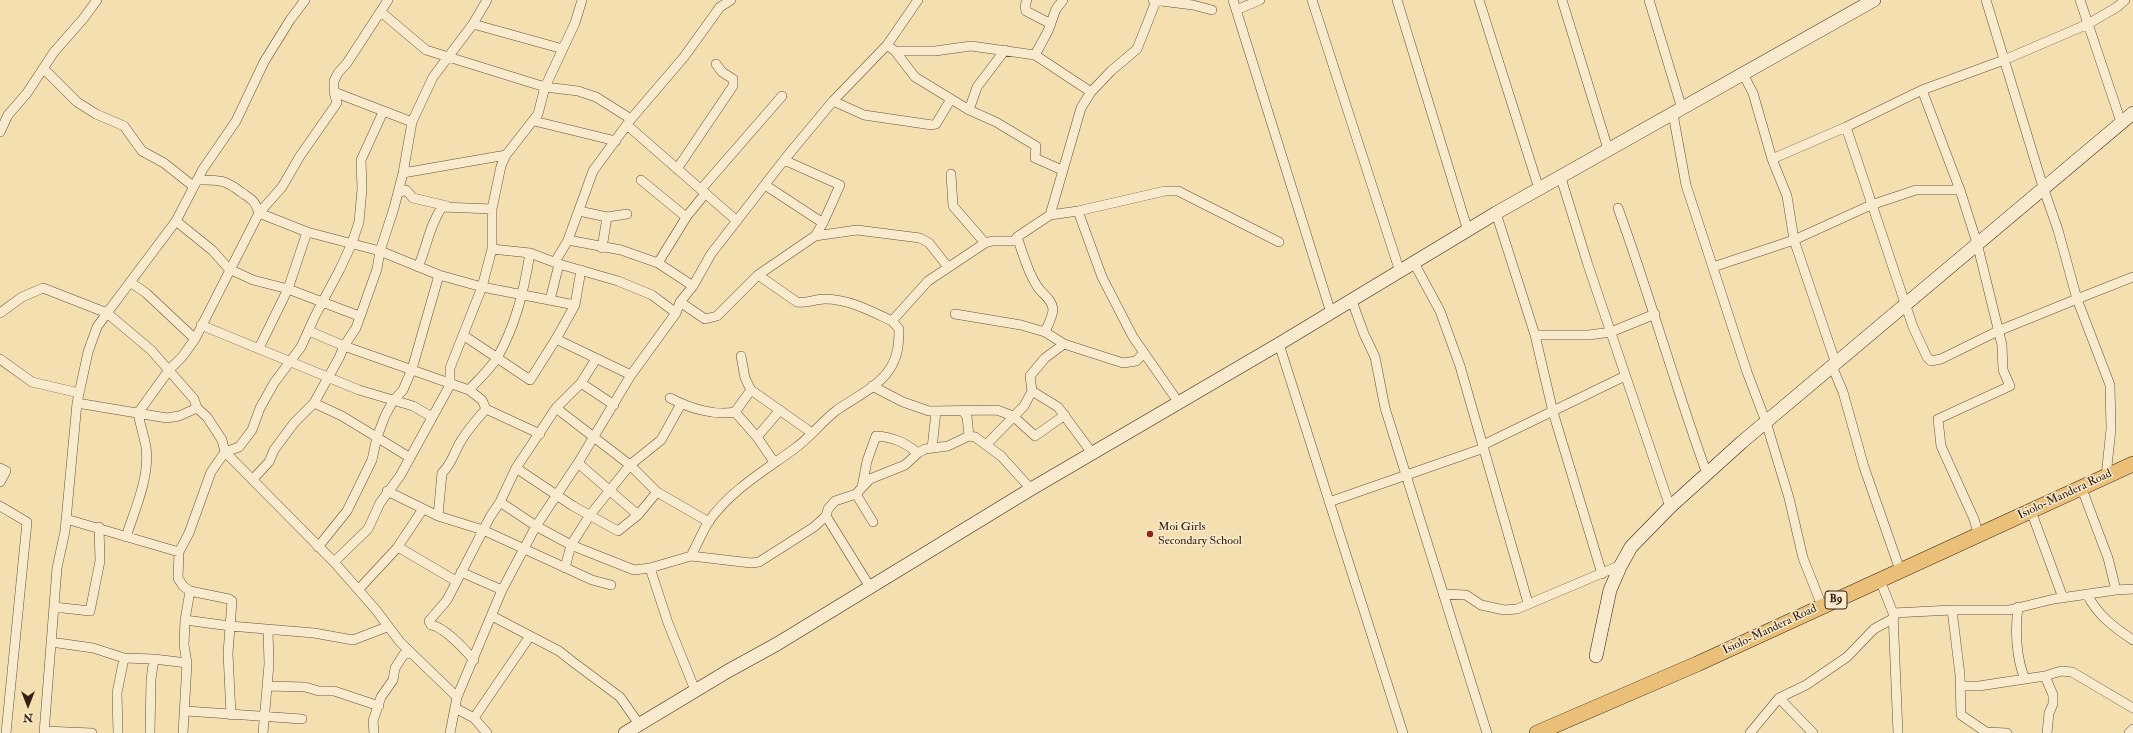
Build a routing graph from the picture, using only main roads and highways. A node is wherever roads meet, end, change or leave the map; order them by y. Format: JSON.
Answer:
{"nodes":[{"id":1,"x":1874,"y":0,"type":"edge"},
{"id":2,"x":2133,"y":113,"type":"edge"},
{"id":3,"x":2133,"y":464,"type":"edge"},
{"id":4,"x":1596,"y":656,"type":"dead end"},
{"id":5,"x":625,"y":733,"type":"edge"},
{"id":6,"x":1537,"y":733,"type":"edge"}],
"edges":[{"from":1,"to":5,"type":"main road"},
{"from":2,"to":4,"type":"main road"},
{"from":3,"to":6,"type":"highway","name":"Isiolo-Mandera Road","number":"B9"}]}
